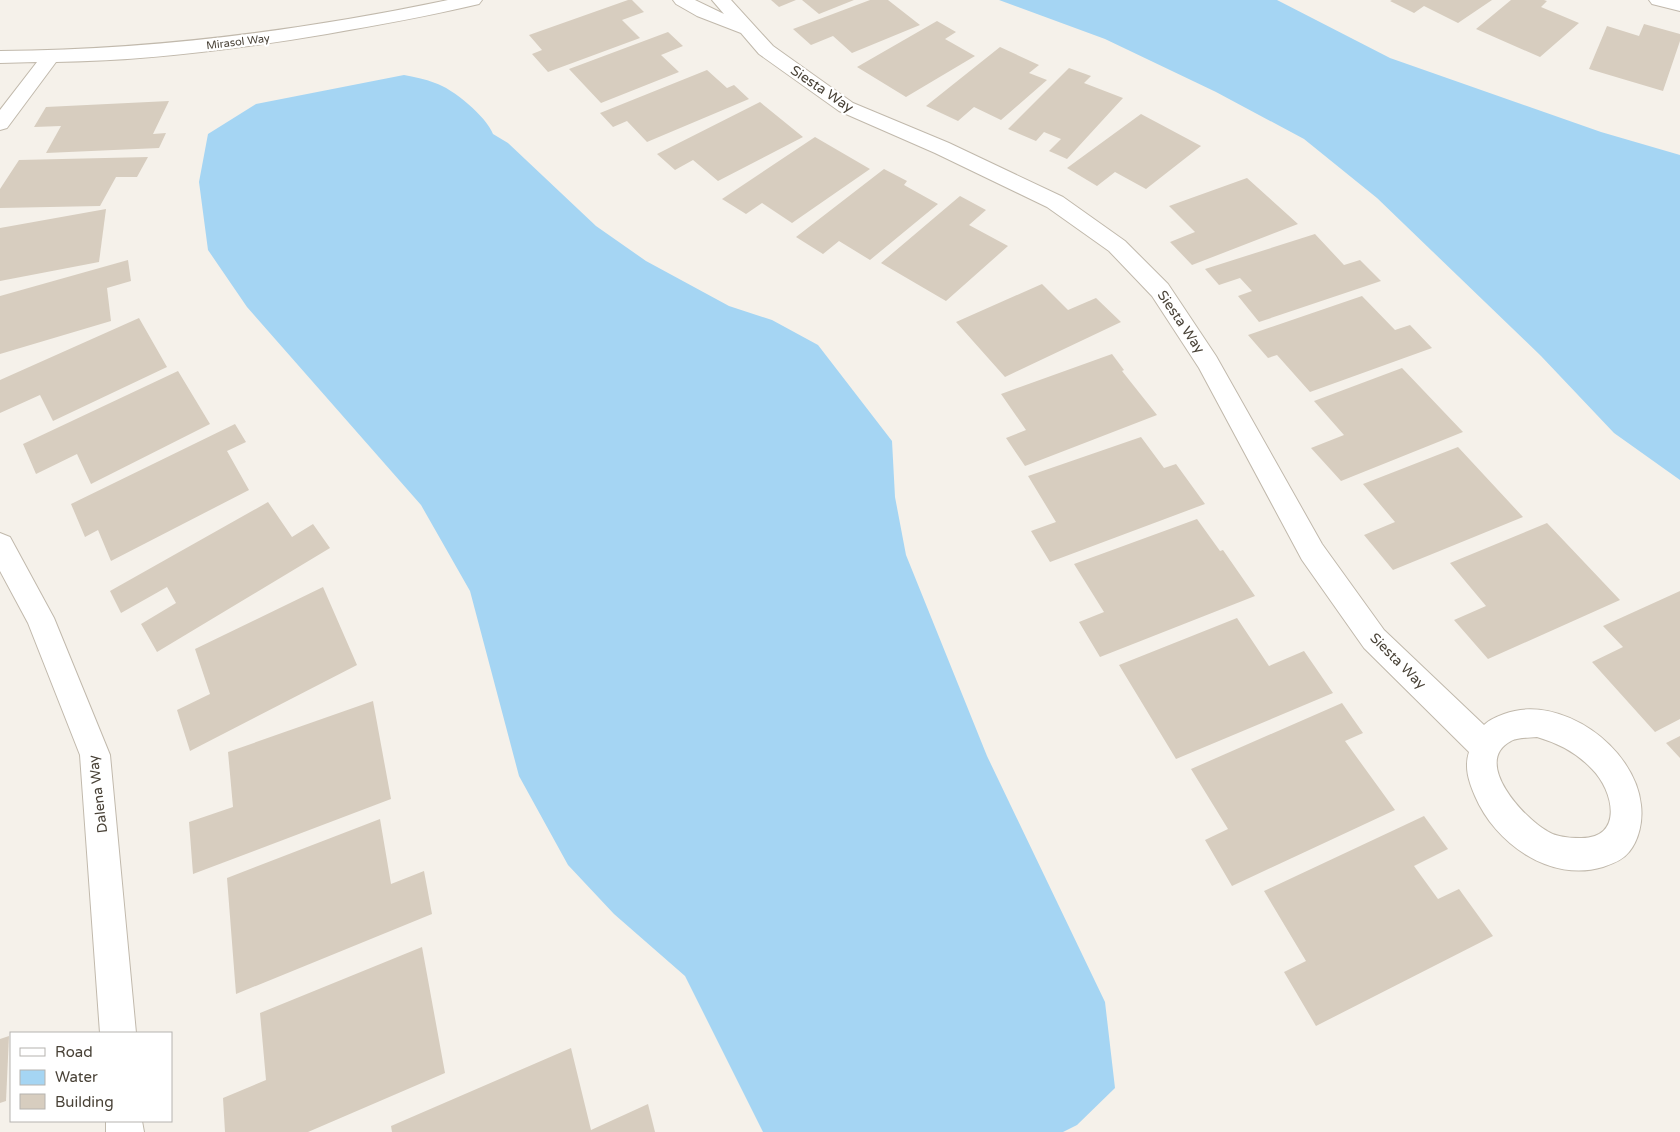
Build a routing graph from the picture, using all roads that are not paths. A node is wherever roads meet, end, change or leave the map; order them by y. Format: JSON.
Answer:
{"nodes":[{"id":1,"x":472,"y":0,"type":"edge"},
{"id":2,"x":682,"y":0,"type":"edge"},
{"id":3,"x":720,"y":0,"type":"edge"},
{"id":4,"x":1658,"y":0,"type":"edge"},
{"id":5,"x":1680,"y":6,"type":"edge"},
{"id":6,"x":749,"y":32,"type":"junction"},
{"id":7,"x":52,"y":55,"type":"junction"},
{"id":8,"x":2,"y":60,"type":"edge"},
{"id":9,"x":0,"y":124,"type":"edge"},
{"id":10,"x":0,"y":545,"type":"edge"},
{"id":11,"x":1486,"y":748,"type":"junction"},
{"id":12,"x":118,"y":1032,"type":"edge"}],
"edges":[{"from":1,"to":7,"type":"street","name":"Mirasol Way"},
{"from":2,"to":6,"type":"street","name":"Siesta Way"},
{"from":3,"to":6,"type":"street","name":"Siesta Way"},
{"from":4,"to":5,"type":"street"},
{"from":6,"to":11,"type":"street","name":"Siesta Way"},
{"from":7,"to":8,"type":"street","name":"Mirasol Way"},
{"from":7,"to":9,"type":"street"},
{"from":10,"to":12,"type":"street","name":"Dalena Way"},
{"from":11,"to":11,"type":"street"}]}
